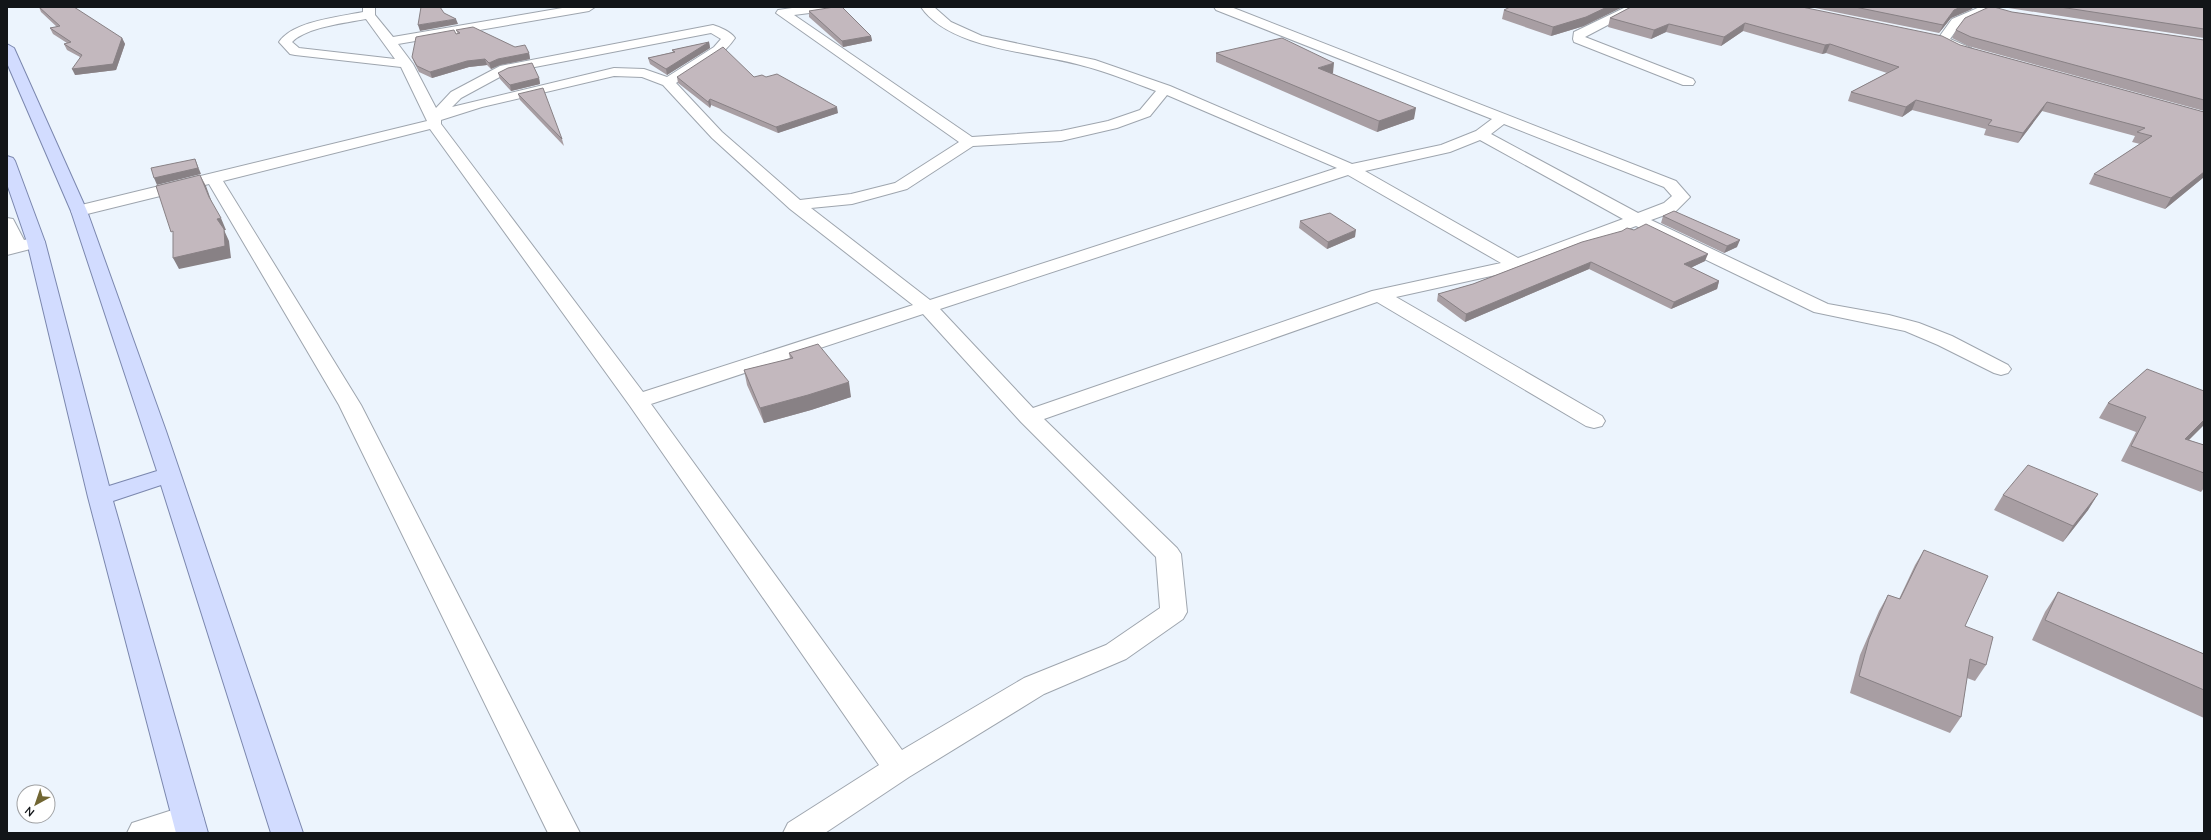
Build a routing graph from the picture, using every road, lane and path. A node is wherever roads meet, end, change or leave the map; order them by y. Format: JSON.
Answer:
{"nodes":[{"id":1,"x":589,"y":7,"type":"edge"},
{"id":2,"x":825,"y":7,"type":"edge"},
{"id":3,"x":927,"y":7,"type":"edge"},
{"id":4,"x":1220,"y":7,"type":"edge"},
{"id":5,"x":1636,"y":7,"type":"edge"},
{"id":6,"x":1986,"y":10,"type":"edge"},
{"id":7,"x":369,"y":11,"type":"edge"},
{"id":8,"x":1928,"y":37,"type":"edge"},
{"id":9,"x":1943,"y":40,"type":"junction"},
{"id":10,"x":389,"y":42,"type":"junction"},
{"id":11,"x":7,"y":48,"type":"edge"},
{"id":12,"x":1977,"y":54,"type":"edge"},
{"id":13,"x":406,"y":64,"type":"junction"},
{"id":14,"x":668,"y":82,"type":"junction"},
{"id":15,"x":1688,"y":82,"type":"dead end"},
{"id":16,"x":1165,"y":89,"type":"junction"},
{"id":17,"x":1503,"y":118,"type":"junction"},
{"id":18,"x":434,"y":121,"type":"junction"},
{"id":19,"x":1481,"y":134,"type":"junction"},
{"id":20,"x":969,"y":142,"type":"junction"},
{"id":21,"x":7,"y":161,"type":"edge"},
{"id":22,"x":1350,"y":169,"type":"junction"},
{"id":23,"x":214,"y":179,"type":"junction"},
{"id":24,"x":796,"y":205,"type":"junction"},
{"id":25,"x":79,"y":211,"type":"junction"},
{"id":26,"x":1637,"y":220,"type":"junction"},
{"id":27,"x":7,"y":223,"type":"edge"},
{"id":28,"x":21,"y":246,"type":"edge"},
{"id":29,"x":1518,"y":265,"type":"junction"},
{"id":30,"x":1379,"y":295,"type":"junction"},
{"id":31,"x":927,"y":307,"type":"junction"},
{"id":32,"x":2001,"y":369,"type":"dead end"},
{"id":33,"x":638,"y":401,"type":"junction"},
{"id":34,"x":1029,"y":417,"type":"junction"},
{"id":35,"x":1594,"y":421,"type":"dead end"},
{"id":36,"x":170,"y":475,"type":"junction"},
{"id":37,"x":100,"y":497,"type":"junction"},
{"id":38,"x":898,"y":768,"type":"junction"},
{"id":39,"x":190,"y":826,"type":"edge"},
{"id":40,"x":143,"y":833,"type":"edge"},
{"id":41,"x":287,"y":833,"type":"edge"},
{"id":42,"x":564,"y":833,"type":"edge"},
{"id":43,"x":799,"y":833,"type":"edge"}],
"edges":[{"from":1,"to":10,"type":"street"},
{"from":2,"to":20,"type":"street"},
{"from":3,"to":16,"type":"street"},
{"from":4,"to":17,"type":"street"},
{"from":5,"to":15,"type":"street"},
{"from":6,"to":9,"type":"street"},
{"from":7,"to":10,"type":"street"},
{"from":7,"to":13,"type":"street"},
{"from":8,"to":9,"type":"street"},
{"from":9,"to":12,"type":"street"},
{"from":10,"to":13,"type":"street"},
{"from":11,"to":25,"type":"main road"},
{"from":13,"to":18,"type":"street"},
{"from":14,"to":18,"type":"street"},
{"from":14,"to":18,"type":"street"},
{"from":14,"to":24,"type":"street"},
{"from":16,"to":20,"type":"street"},
{"from":16,"to":22,"type":"street"},
{"from":17,"to":19,"type":"street"},
{"from":17,"to":26,"type":"street"},
{"from":18,"to":23,"type":"street"},
{"from":18,"to":33,"type":"street"},
{"from":19,"to":22,"type":"street"},
{"from":19,"to":26,"type":"street"},
{"from":20,"to":24,"type":"street"},
{"from":21,"to":28,"type":"main road"},
{"from":22,"to":29,"type":"street"},
{"from":22,"to":31,"type":"street"},
{"from":23,"to":25,"type":"street"},
{"from":23,"to":42,"type":"street"},
{"from":24,"to":31,"type":"street"},
{"from":25,"to":36,"type":"main road"},
{"from":26,"to":29,"type":"street"},
{"from":26,"to":32,"type":"street"},
{"from":27,"to":28,"type":"street"},
{"from":28,"to":37,"type":"main road"},
{"from":29,"to":30,"type":"street"},
{"from":30,"to":34,"type":"street"},
{"from":30,"to":35,"type":"street"},
{"from":31,"to":33,"type":"street"},
{"from":31,"to":34,"type":"street"},
{"from":33,"to":38,"type":"street"},
{"from":34,"to":38,"type":"street"},
{"from":36,"to":37,"type":"main road"},
{"from":36,"to":41,"type":"main road"},
{"from":37,"to":39,"type":"main road"},
{"from":38,"to":43,"type":"street"},
{"from":39,"to":40,"type":"street"}]}
